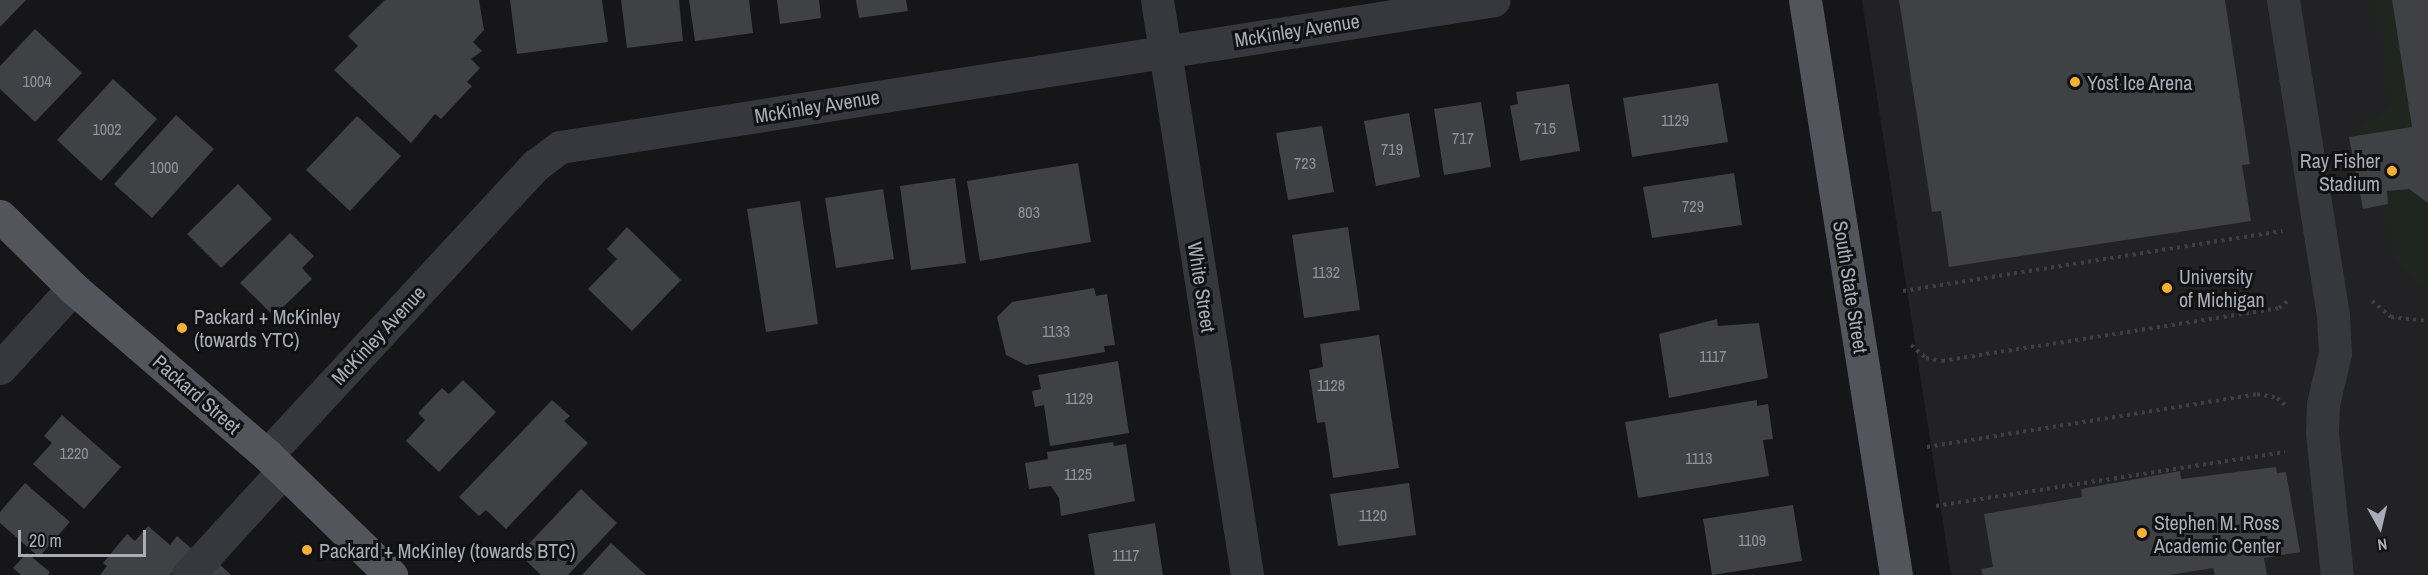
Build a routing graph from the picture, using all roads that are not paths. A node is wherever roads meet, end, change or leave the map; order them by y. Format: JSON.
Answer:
{"nodes":[{"id":1,"x":1156,"y":0,"type":"edge"},
{"id":2,"x":1494,"y":0,"type":"edge"},
{"id":3,"x":1805,"y":0,"type":"edge"},
{"id":4,"x":2283,"y":0,"type":"edge"},
{"id":5,"x":1165,"y":50,"type":"junction"},
{"id":6,"x":0,"y":216,"type":"edge"},
{"id":7,"x":73,"y":288,"type":"junction"},
{"id":8,"x":0,"y":368,"type":"edge"},
{"id":9,"x":275,"y":463,"type":"junction"},
{"id":10,"x":188,"y":575,"type":"edge"},
{"id":11,"x":391,"y":575,"type":"edge"},
{"id":12,"x":1247,"y":575,"type":"edge"},
{"id":13,"x":1896,"y":575,"type":"edge"},
{"id":14,"x":2337,"y":575,"type":"edge"}],
"edges":[{"from":1,"to":5,"type":"street","name":"White Street"},
{"from":2,"to":5,"type":"street","name":"McKinley Avenue"},
{"from":3,"to":13,"type":"main road","name":"South State Street"},
{"from":4,"to":14,"type":"street"},
{"from":5,"to":9,"type":"street","name":"McKinley Avenue"},
{"from":5,"to":12,"type":"street","name":"White Street"},
{"from":6,"to":7,"type":"main road","name":"Packard Street"},
{"from":7,"to":8,"type":"street"},
{"from":7,"to":9,"type":"main road","name":"Packard Street"},
{"from":9,"to":10,"type":"street","name":"McKinley Avenue"},
{"from":9,"to":11,"type":"main road","name":"Packard Street"}]}
